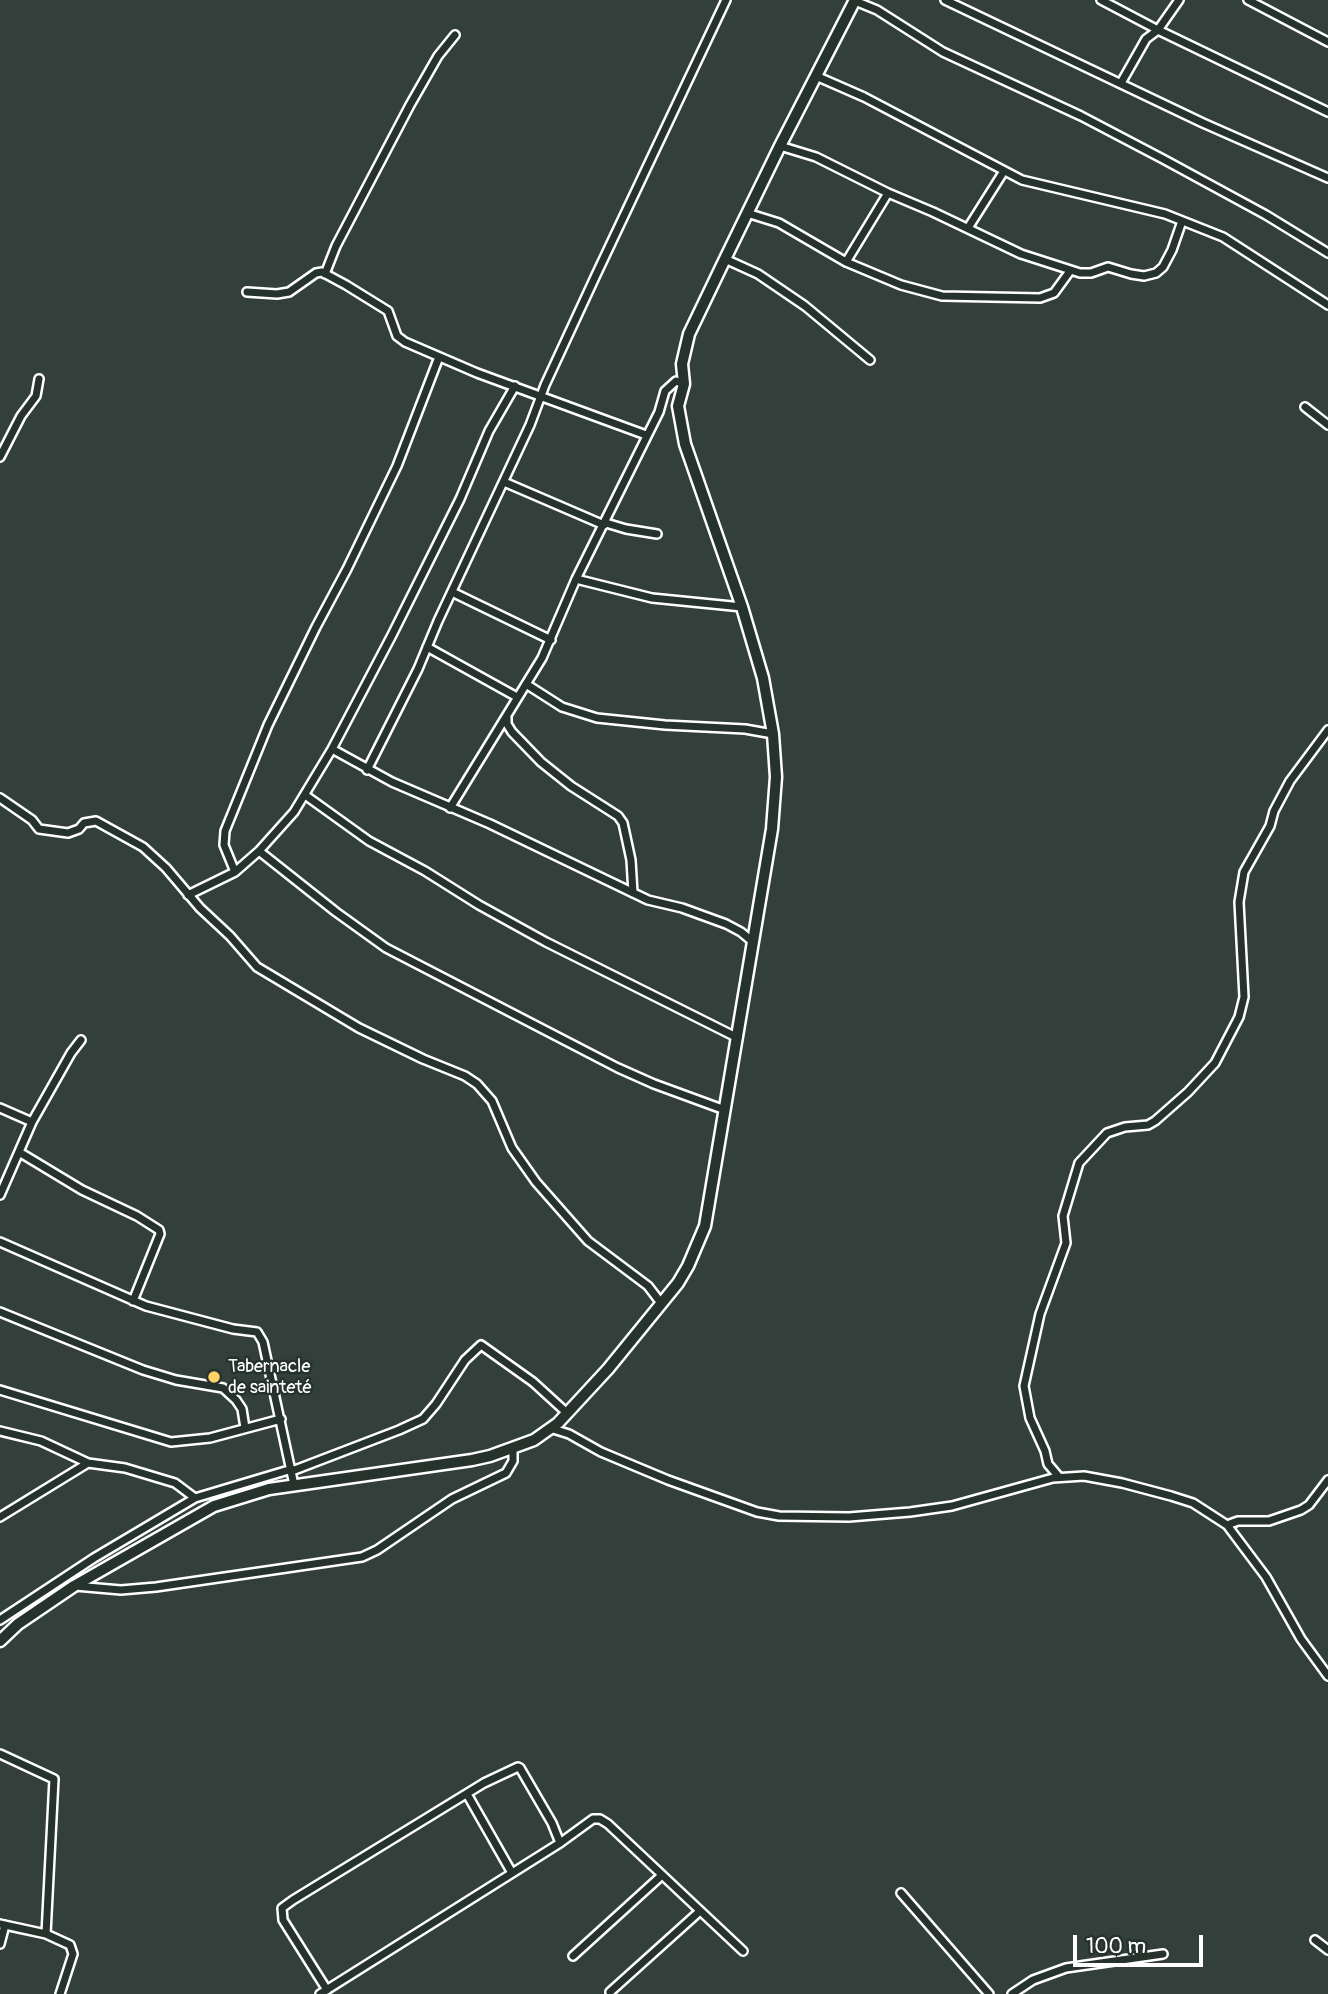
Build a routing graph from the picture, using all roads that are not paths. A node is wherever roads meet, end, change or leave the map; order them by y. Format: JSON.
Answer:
{"nodes":[{"id":1,"x":726,"y":0,"type":"edge"},
{"id":2,"x":855,"y":0,"type":"edge"},
{"id":3,"x":944,"y":0,"type":"edge"},
{"id":4,"x":1101,"y":0,"type":"edge"},
{"id":5,"x":1179,"y":0,"type":"edge"},
{"id":6,"x":1248,"y":0,"type":"edge"},
{"id":7,"x":1158,"y":30,"type":"junction"},
{"id":8,"x":455,"y":35,"type":"dead end"},
{"id":9,"x":1328,"y":42,"type":"edge"},
{"id":10,"x":816,"y":76,"type":"junction"},
{"id":11,"x":1121,"y":83,"type":"junction"},
{"id":12,"x":1328,"y":112,"type":"edge"},
{"id":13,"x":780,"y":146,"type":"junction"},
{"id":14,"x":1004,"y":171,"type":"junction"},
{"id":15,"x":1328,"y":178,"type":"edge"},
{"id":16,"x":888,"y":193,"type":"junction"},
{"id":17,"x":747,"y":213,"type":"junction"},
{"id":18,"x":1182,"y":221,"type":"junction"},
{"id":19,"x":968,"y":228,"type":"junction"},
{"id":20,"x":1328,"y":253,"type":"edge"},
{"id":21,"x":725,"y":258,"type":"junction"},
{"id":22,"x":846,"y":262,"type":"junction"},
{"id":23,"x":1070,"y":271,"type":"junction"},
{"id":24,"x":325,"y":274,"type":"junction"},
{"id":25,"x":247,"y":292,"type":"dead end"},
{"id":26,"x":1328,"y":305,"type":"edge"},
{"id":27,"x":439,"y":357,"type":"junction"},
{"id":28,"x":870,"y":360,"type":"dead end"},
{"id":29,"x":38,"y":379,"type":"dead end"},
{"id":30,"x":684,"y":384,"type":"junction"},
{"id":31,"x":514,"y":386,"type":"junction"},
{"id":32,"x":542,"y":395,"type":"junction"},
{"id":33,"x":1305,"y":407,"type":"dead end"},
{"id":34,"x":1328,"y":425,"type":"edge"},
{"id":35,"x":646,"y":435,"type":"junction"},
{"id":36,"x":0,"y":457,"type":"edge"},
{"id":37,"x":504,"y":482,"type":"junction"},
{"id":38,"x":604,"y":525,"type":"junction"},
{"id":39,"x":657,"y":534,"type":"dead end"},
{"id":40,"x":576,"y":579,"type":"junction"},
{"id":41,"x":452,"y":592,"type":"junction"},
{"id":42,"x":742,"y":607,"type":"junction"},
{"id":43,"x":551,"y":640,"type":"junction"},
{"id":44,"x":427,"y":647,"type":"junction"},
{"id":45,"x":526,"y":684,"type":"junction"},
{"id":46,"x":517,"y":697,"type":"junction"},
{"id":47,"x":507,"y":718,"type":"junction"},
{"id":48,"x":1328,"y":730,"type":"edge"},
{"id":49,"x":773,"y":734,"type":"junction"},
{"id":50,"x":332,"y":749,"type":"junction"},
{"id":51,"x":368,"y":770,"type":"junction"},
{"id":52,"x":305,"y":795,"type":"junction"},
{"id":53,"x":0,"y":798,"type":"edge"},
{"id":54,"x":450,"y":808,"type":"junction"},
{"id":55,"x":259,"y":851,"type":"junction"},
{"id":56,"x":235,"y":872,"type":"junction"},
{"id":57,"x":633,"y":892,"type":"junction"},
{"id":58,"x":188,"y":895,"type":"junction"},
{"id":59,"x":753,"y":942,"type":"junction"},
{"id":60,"x":738,"y":1038,"type":"junction"},
{"id":61,"x":81,"y":1040,"type":"dead end"},
{"id":62,"x":0,"y":1108,"type":"edge"},
{"id":63,"x":725,"y":1110,"type":"junction"},
{"id":64,"x":32,"y":1122,"type":"junction"},
{"id":65,"x":19,"y":1152,"type":"junction"},
{"id":66,"x":4,"y":1175,"type":"edge"},
{"id":67,"x":0,"y":1195,"type":"edge"},
{"id":68,"x":0,"y":1242,"type":"edge"},
{"id":69,"x":133,"y":1301,"type":"junction"},
{"id":70,"x":662,"y":1303,"type":"junction"},
{"id":71,"x":0,"y":1312,"type":"edge"},
{"id":72,"x":0,"y":1390,"type":"edge"},
{"id":73,"x":567,"y":1413,"type":"junction"},
{"id":74,"x":281,"y":1419,"type":"junction"},
{"id":75,"x":550,"y":1428,"type":"junction"},
{"id":76,"x":245,"y":1429,"type":"junction"},
{"id":77,"x":0,"y":1431,"type":"edge"},
{"id":78,"x":513,"y":1449,"type":"junction"},
{"id":79,"x":88,"y":1463,"type":"junction"},
{"id":80,"x":1048,"y":1464,"type":"junction"},
{"id":81,"x":292,"y":1470,"type":"junction"},
{"id":82,"x":1059,"y":1477,"type":"junction"},
{"id":83,"x":1328,"y":1479,"type":"edge"},
{"id":84,"x":1042,"y":1481,"type":"junction"},
{"id":85,"x":294,"y":1485,"type":"junction"},
{"id":86,"x":195,"y":1498,"type":"junction"},
{"id":87,"x":0,"y":1517,"type":"edge"},
{"id":88,"x":1227,"y":1525,"type":"junction"},
{"id":89,"x":94,"y":1559,"type":"junction"},
{"id":90,"x":101,"y":1570,"type":"junction"},
{"id":91,"x":74,"y":1586,"type":"junction"},
{"id":92,"x":0,"y":1620,"type":"edge"},
{"id":93,"x":0,"y":1641,"type":"edge"},
{"id":94,"x":1328,"y":1676,"type":"edge"},
{"id":95,"x":0,"y":1754,"type":"edge"},
{"id":96,"x":467,"y":1794,"type":"junction"},
{"id":97,"x":560,"y":1843,"type":"junction"},
{"id":98,"x":512,"y":1873,"type":"junction"},
{"id":99,"x":661,"y":1876,"type":"junction"},
{"id":100,"x":901,"y":1893,"type":"dead end"},
{"id":101,"x":700,"y":1911,"type":"junction"},
{"id":102,"x":3,"y":1925,"type":"edge"},
{"id":103,"x":46,"y":1934,"type":"junction"},
{"id":104,"x":1315,"y":1940,"type":"dead end"},
{"id":105,"x":0,"y":1944,"type":"edge"},
{"id":106,"x":1328,"y":1950,"type":"edge"},
{"id":107,"x":743,"y":1951,"type":"dead end"},
{"id":108,"x":1163,"y":1954,"type":"dead end"},
{"id":109,"x":573,"y":1956,"type":"dead end"},
{"id":110,"x":324,"y":1992,"type":"edge"},
{"id":111,"x":610,"y":1992,"type":"dead end"},
{"id":112,"x":60,"y":1994,"type":"edge"},
{"id":113,"x":989,"y":1994,"type":"edge"},
{"id":114,"x":1012,"y":1994,"type":"edge"}],
"edges":[{"from":1,"to":32,"type":"street"},
{"from":2,"to":10,"type":"main road"},
{"from":2,"to":20,"type":"street"},
{"from":3,"to":11,"type":"street"},
{"from":4,"to":7,"type":"street"},
{"from":5,"to":7,"type":"street"},
{"from":6,"to":9,"type":"street"},
{"from":7,"to":11,"type":"street"},
{"from":7,"to":12,"type":"street"},
{"from":8,"to":24,"type":"street"},
{"from":10,"to":13,"type":"main road"},
{"from":10,"to":14,"type":"street"},
{"from":11,"to":15,"type":"street"},
{"from":13,"to":16,"type":"street"},
{"from":13,"to":17,"type":"main road"},
{"from":14,"to":18,"type":"street"},
{"from":14,"to":19,"type":"street"},
{"from":16,"to":19,"type":"street"},
{"from":16,"to":22,"type":"street"},
{"from":17,"to":21,"type":"main road"},
{"from":17,"to":22,"type":"street"},
{"from":18,"to":23,"type":"street"},
{"from":18,"to":26,"type":"street"},
{"from":19,"to":23,"type":"street"},
{"from":21,"to":28,"type":"street"},
{"from":21,"to":30,"type":"main road"},
{"from":22,"to":23,"type":"street"},
{"from":24,"to":25,"type":"street"},
{"from":24,"to":27,"type":"street"},
{"from":27,"to":31,"type":"street"},
{"from":27,"to":56,"type":"street"},
{"from":29,"to":36,"type":"street"},
{"from":30,"to":35,"type":"street"},
{"from":30,"to":42,"type":"main road"},
{"from":31,"to":32,"type":"street"},
{"from":31,"to":50,"type":"street"},
{"from":32,"to":35,"type":"street"},
{"from":32,"to":37,"type":"street"},
{"from":33,"to":34,"type":"street"},
{"from":35,"to":38,"type":"street"},
{"from":37,"to":38,"type":"street"},
{"from":37,"to":41,"type":"street"},
{"from":38,"to":39,"type":"street"},
{"from":38,"to":40,"type":"street"},
{"from":40,"to":42,"type":"street"},
{"from":40,"to":43,"type":"street"},
{"from":41,"to":43,"type":"street"},
{"from":41,"to":44,"type":"street"},
{"from":42,"to":49,"type":"main road"},
{"from":43,"to":45,"type":"street"},
{"from":44,"to":46,"type":"street"},
{"from":44,"to":51,"type":"street"},
{"from":45,"to":46,"type":"street"},
{"from":45,"to":49,"type":"street"},
{"from":46,"to":47,"type":"street"},
{"from":47,"to":54,"type":"street"},
{"from":47,"to":57,"type":"street"},
{"from":48,"to":80,"type":"street"},
{"from":49,"to":59,"type":"main road"},
{"from":50,"to":51,"type":"street"},
{"from":50,"to":52,"type":"street"},
{"from":51,"to":54,"type":"street"},
{"from":52,"to":55,"type":"street"},
{"from":52,"to":60,"type":"street"},
{"from":53,"to":58,"type":"street"},
{"from":54,"to":57,"type":"street"},
{"from":55,"to":56,"type":"street"},
{"from":55,"to":63,"type":"street"},
{"from":56,"to":58,"type":"street"},
{"from":57,"to":59,"type":"street"},
{"from":58,"to":70,"type":"street"},
{"from":59,"to":60,"type":"main road"},
{"from":60,"to":63,"type":"main road"},
{"from":61,"to":64,"type":"street"},
{"from":62,"to":64,"type":"street"},
{"from":63,"to":70,"type":"main road"},
{"from":64,"to":65,"type":"street"},
{"from":65,"to":66,"type":"street"},
{"from":65,"to":69,"type":"street"},
{"from":66,"to":67,"type":"street"},
{"from":68,"to":69,"type":"street"},
{"from":69,"to":74,"type":"street"},
{"from":70,"to":73,"type":"main road"},
{"from":71,"to":76,"type":"street"},
{"from":72,"to":76,"type":"street"},
{"from":73,"to":75,"type":"main road"},
{"from":73,"to":81,"type":"street"},
{"from":74,"to":76,"type":"street"},
{"from":74,"to":81,"type":"street"},
{"from":75,"to":78,"type":"main road"},
{"from":75,"to":84,"type":"street"},
{"from":77,"to":79,"type":"street"},
{"from":78,"to":85,"type":"main road"},
{"from":78,"to":91,"type":"street"},
{"from":79,"to":86,"type":"street"},
{"from":79,"to":87,"type":"street"},
{"from":80,"to":82,"type":"street"},
{"from":80,"to":84,"type":"street"},
{"from":81,"to":85,"type":"street"},
{"from":81,"to":86,"type":"street"},
{"from":82,"to":84,"type":"street"},
{"from":82,"to":88,"type":"street"},
{"from":83,"to":88,"type":"street"},
{"from":85,"to":90,"type":"main road"},
{"from":86,"to":89,"type":"street"},
{"from":88,"to":94,"type":"street"},
{"from":89,"to":90,"type":"street"},
{"from":89,"to":92,"type":"street"},
{"from":90,"to":91,"type":"main road"},
{"from":91,"to":93,"type":"main road"},
{"from":95,"to":103,"type":"street"},
{"from":96,"to":97,"type":"street"},
{"from":96,"to":98,"type":"street"},
{"from":96,"to":110,"type":"street"},
{"from":97,"to":98,"type":"street"},
{"from":97,"to":99,"type":"street"},
{"from":98,"to":110,"type":"street"},
{"from":99,"to":101,"type":"street"},
{"from":99,"to":109,"type":"street"},
{"from":100,"to":113,"type":"street"},
{"from":101,"to":107,"type":"street"},
{"from":101,"to":111,"type":"street"},
{"from":102,"to":103,"type":"street"},
{"from":102,"to":105,"type":"street"},
{"from":103,"to":112,"type":"street"},
{"from":104,"to":106,"type":"street"},
{"from":108,"to":114,"type":"street"}]}
